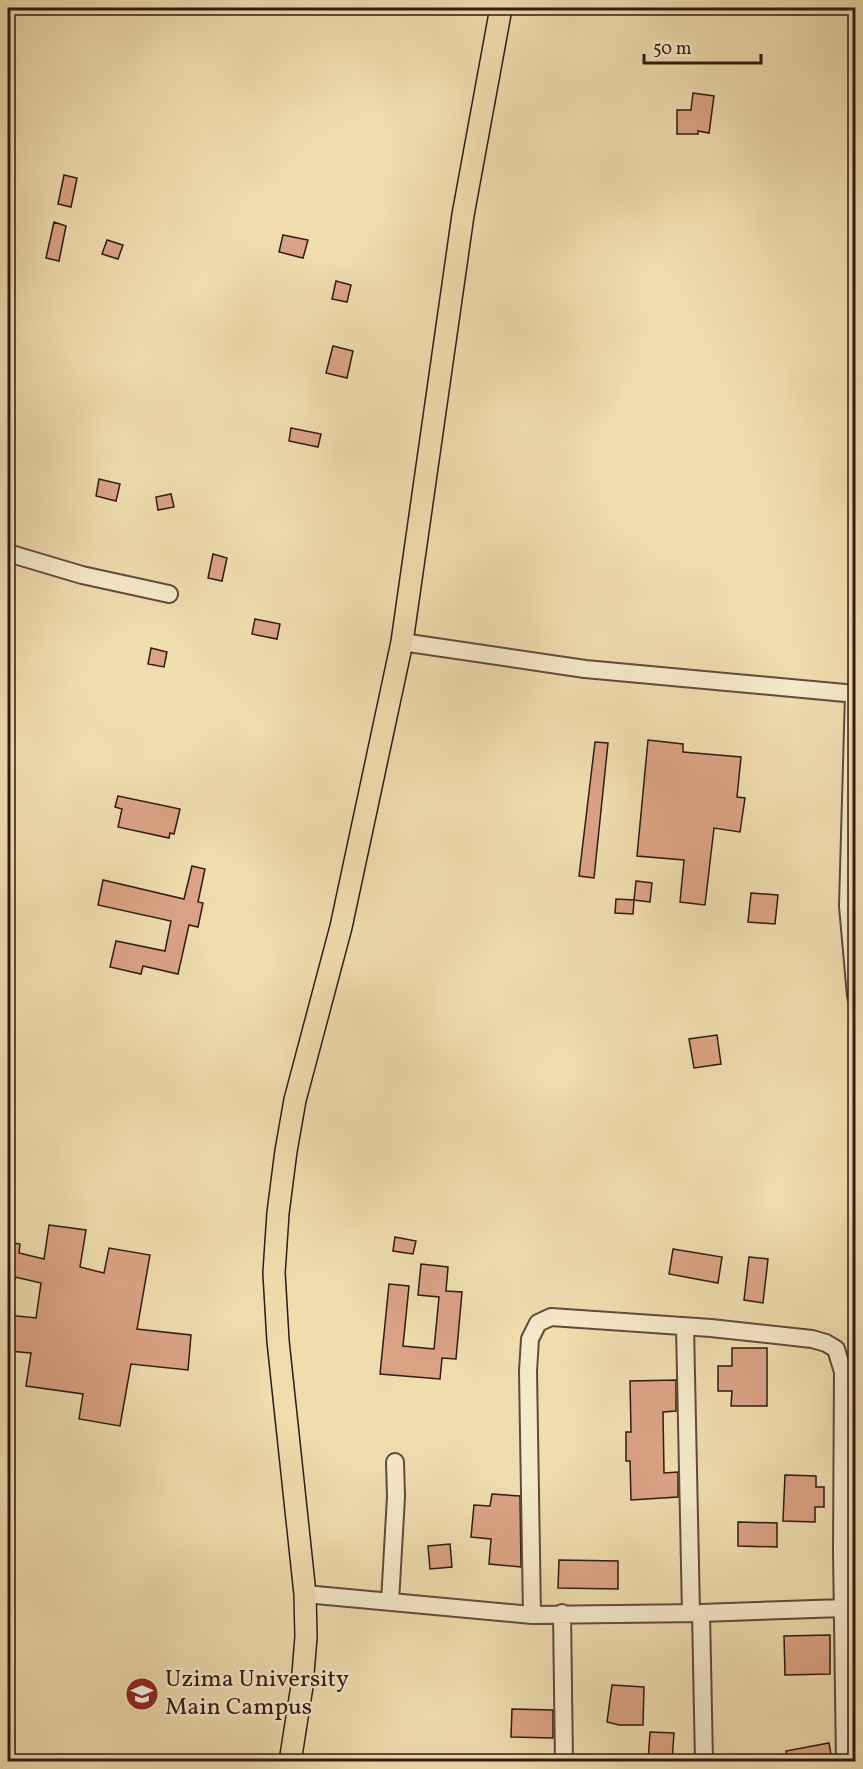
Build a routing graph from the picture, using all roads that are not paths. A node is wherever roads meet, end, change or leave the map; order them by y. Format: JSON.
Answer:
{"nodes":[{"id":1,"x":501,"y":8,"type":"edge"},
{"id":2,"x":8,"y":553,"type":"edge"},
{"id":3,"x":169,"y":594,"type":"dead end"},
{"id":4,"x":402,"y":642,"type":"junction"},
{"id":5,"x":854,"y":694,"type":"edge"},
{"id":6,"x":855,"y":996,"type":"edge"},
{"id":7,"x":685,"y":1327,"type":"junction"},
{"id":8,"x":395,"y":1462,"type":"dead end"},
{"id":9,"x":305,"y":1594,"type":"junction"},
{"id":10,"x":390,"y":1602,"type":"junction"},
{"id":11,"x":843,"y":1608,"type":"junction"},
{"id":12,"x":562,"y":1613,"type":"junction"},
{"id":13,"x":696,"y":1613,"type":"junction"},
{"id":14,"x":532,"y":1615,"type":"junction"},
{"id":15,"x":290,"y":1761,"type":"edge"},
{"id":16,"x":564,"y":1761,"type":"edge"},
{"id":17,"x":704,"y":1761,"type":"edge"},
{"id":18,"x":845,"y":1761,"type":"edge"}],
"edges":[{"from":1,"to":4,"type":"main road"},
{"from":2,"to":3,"type":"street"},
{"from":4,"to":5,"type":"street"},
{"from":4,"to":9,"type":"main road"},
{"from":5,"to":6,"type":"street"},
{"from":7,"to":11,"type":"street"},
{"from":7,"to":13,"type":"street"},
{"from":7,"to":14,"type":"street"},
{"from":8,"to":10,"type":"street"},
{"from":9,"to":10,"type":"street"},
{"from":9,"to":15,"type":"main road"},
{"from":10,"to":14,"type":"street"},
{"from":11,"to":13,"type":"street"},
{"from":11,"to":18,"type":"street"},
{"from":12,"to":13,"type":"street"},
{"from":12,"to":14,"type":"street"},
{"from":12,"to":16,"type":"street"},
{"from":13,"to":17,"type":"street"}]}
